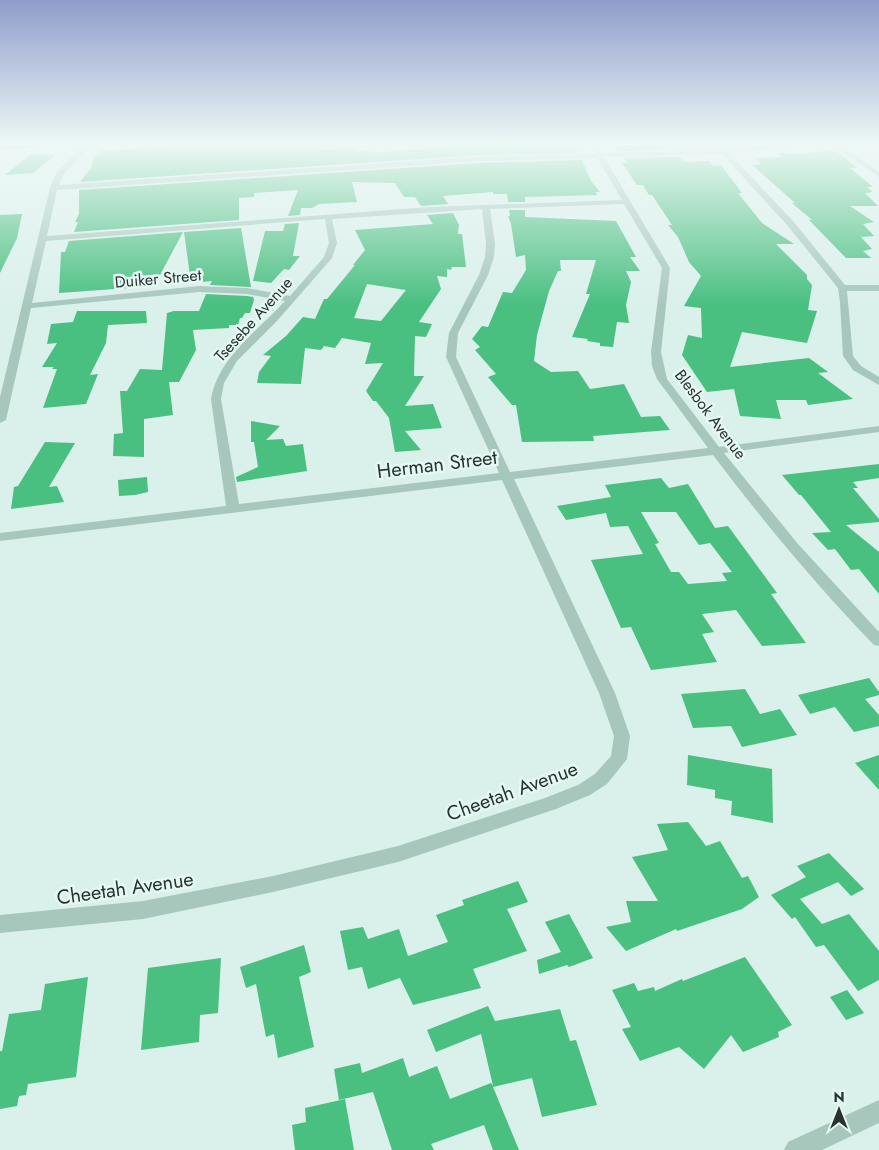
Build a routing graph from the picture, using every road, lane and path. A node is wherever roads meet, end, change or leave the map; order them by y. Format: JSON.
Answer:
{"nodes":[{"id":1,"x":51,"y":199,"type":"edge"},
{"id":2,"x":624,"y":199,"type":"edge"},
{"id":3,"x":767,"y":199,"type":"edge"},
{"id":4,"x":626,"y":202,"type":"junction"},
{"id":5,"x":486,"y":207,"type":"junction"},
{"id":6,"x":328,"y":216,"type":"junction"},
{"id":7,"x":42,"y":239,"type":"junction"},
{"id":8,"x":842,"y":288,"type":"junction"},
{"id":9,"x":879,"y":288,"type":"edge"},
{"id":10,"x":292,"y":299,"type":"junction"},
{"id":11,"x":27,"y":306,"type":"junction"},
{"id":12,"x":879,"y":382,"type":"edge"},
{"id":13,"x":0,"y":420,"type":"edge"},
{"id":14,"x":879,"y":429,"type":"edge"},
{"id":15,"x":715,"y":451,"type":"junction"},
{"id":16,"x":506,"y":475,"type":"junction"},
{"id":17,"x":233,"y":509,"type":"junction"},
{"id":18,"x":0,"y":537,"type":"edge"},
{"id":19,"x":879,"y":641,"type":"edge"},
{"id":20,"x":0,"y":924,"type":"edge"},
{"id":21,"x":879,"y":1111,"type":"edge"},
{"id":22,"x":796,"y":1150,"type":"edge"}],
"edges":[{"from":1,"to":7,"type":"street"},
{"from":2,"to":4,"type":"street","name":"Blesbok Avenue"},
{"from":3,"to":8,"type":"street"},
{"from":4,"to":5,"type":"street"},
{"from":4,"to":15,"type":"street","name":"Blesbok Avenue"},
{"from":5,"to":6,"type":"street"},
{"from":5,"to":16,"type":"street","name":"Cheetah Avenue"},
{"from":6,"to":7,"type":"street"},
{"from":6,"to":10,"type":"street","name":"Tsesebe Avenue"},
{"from":7,"to":11,"type":"street"},
{"from":8,"to":9,"type":"street"},
{"from":8,"to":12,"type":"street"},
{"from":10,"to":11,"type":"street","name":"Duiker Street"},
{"from":10,"to":17,"type":"street","name":"Tsesebe Avenue"},
{"from":11,"to":13,"type":"street"},
{"from":14,"to":15,"type":"street","name":"Herman Street"},
{"from":15,"to":16,"type":"street","name":"Herman Street"},
{"from":15,"to":19,"type":"street","name":"Blesbok Avenue"},
{"from":16,"to":17,"type":"street","name":"Herman Street"},
{"from":16,"to":20,"type":"street","name":"Cheetah Avenue"},
{"from":17,"to":18,"type":"street","name":"Herman Street"},
{"from":21,"to":22,"type":"street"}]}
